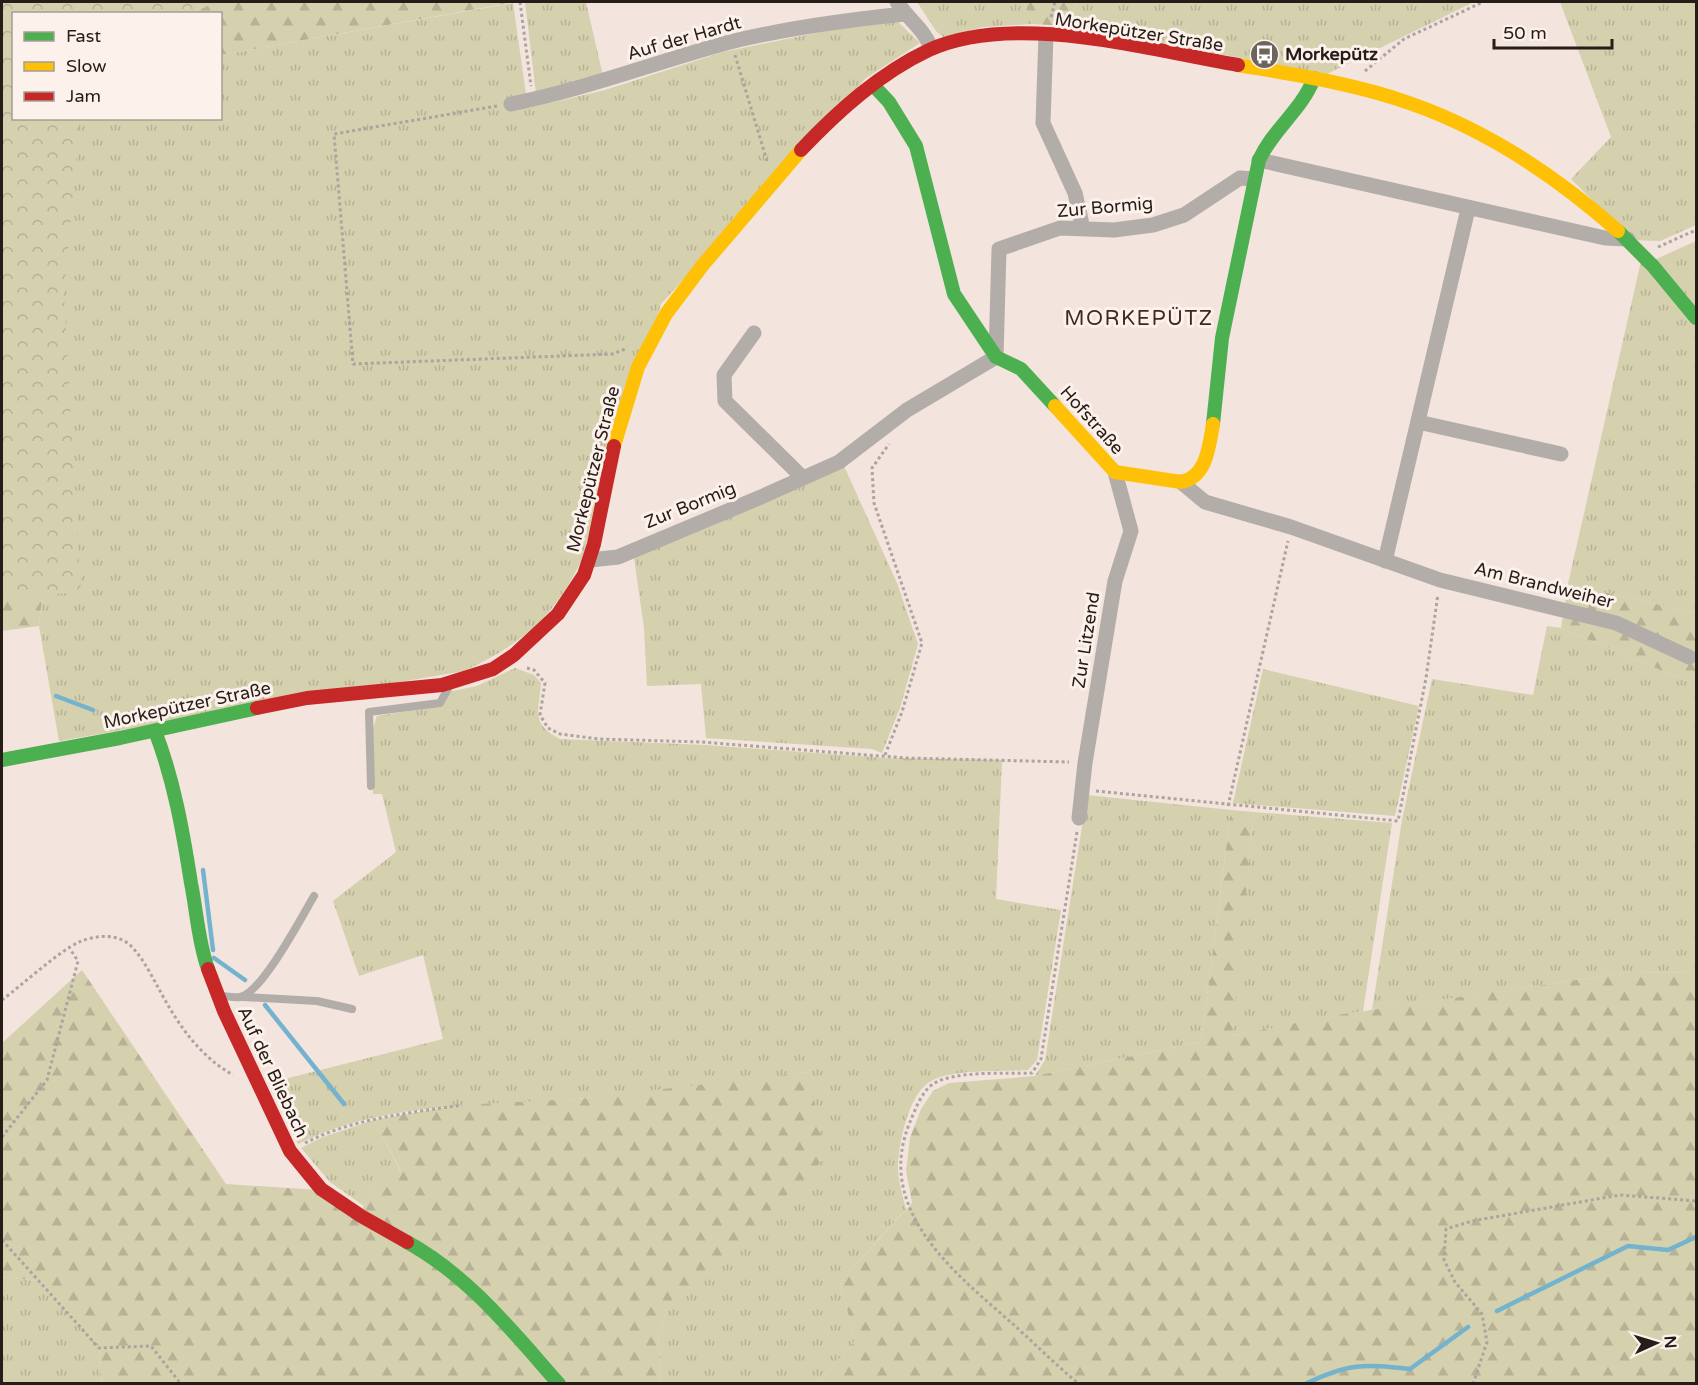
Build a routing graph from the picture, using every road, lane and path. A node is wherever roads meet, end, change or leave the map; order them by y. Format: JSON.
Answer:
{"nodes":[{"id":1,"x":520,"y":2,"type":"edge"},
{"id":2,"x":1484,"y":2,"type":"edge"},
{"id":3,"x":901,"y":8,"type":"edge"},
{"id":4,"x":1046,"y":35,"type":"junction"},
{"id":5,"x":730,"y":42,"type":"junction"},
{"id":6,"x":932,"y":48,"type":"junction"},
{"id":7,"x":1314,"y":78,"type":"junction"},
{"id":8,"x":873,"y":85,"type":"junction"},
{"id":9,"x":1358,"y":89,"type":"junction"},
{"id":10,"x":533,"y":100,"type":"junction"},
{"id":11,"x":511,"y":104,"type":"joint"},
{"id":12,"x":1259,"y":160,"type":"junction"},
{"id":13,"x":1254,"y":179,"type":"junction"},
{"id":14,"x":773,"y":180,"type":"junction"},
{"id":15,"x":1468,"y":209,"type":"junction"},
{"id":16,"x":1083,"y":229,"type":"junction"},
{"id":17,"x":1696,"y":230,"type":"edge"},
{"id":18,"x":1628,"y":239,"type":"junction"},
{"id":19,"x":1645,"y":257,"type":"junction"},
{"id":20,"x":1696,"y":318,"type":"edge"},
{"id":21,"x":754,"y":333,"type":"dead end"},
{"id":22,"x":652,"y":339,"type":"junction"},
{"id":23,"x":996,"y":357,"type":"junction"},
{"id":24,"x":1418,"y":422,"type":"junction"},
{"id":25,"x":891,"y":441,"type":"dead end"},
{"id":26,"x":1561,"y":454,"type":"dead end"},
{"id":27,"x":1115,"y":472,"type":"junction"},
{"id":28,"x":802,"y":477,"type":"junction"},
{"id":29,"x":1181,"y":482,"type":"junction"},
{"id":30,"x":1291,"y":527,"type":"junction"},
{"id":31,"x":590,"y":560,"type":"junction"},
{"id":32,"x":1385,"y":561,"type":"junction"},
{"id":33,"x":1440,"y":580,"type":"junction"},
{"id":34,"x":1689,"y":657,"type":"dead end"},
{"id":35,"x":508,"y":661,"type":"junction"},
{"id":36,"x":452,"y":682,"type":"junction"},
{"id":37,"x":155,"y":731,"type":"junction"},
{"id":38,"x":885,"y":755,"type":"junction"},
{"id":39,"x":2,"y":760,"type":"edge"},
{"id":40,"x":1085,"y":763,"type":"junction"},
{"id":41,"x":370,"y":786,"type":"dead end"},
{"id":42,"x":1083,"y":790,"type":"junction"},
{"id":43,"x":1228,"y":806,"type":"junction"},
{"id":44,"x":1079,"y":818,"type":"joint"},
{"id":45,"x":314,"y":896,"type":"dead end"},
{"id":46,"x":70,"y":949,"type":"junction"},
{"id":47,"x":218,"y":996,"type":"junction"},
{"id":48,"x":241,"y":997,"type":"junction"},
{"id":49,"x":2,"y":1000,"type":"edge"},
{"id":50,"x":352,"y":1009,"type":"dead end"},
{"id":51,"x":258,"y":1085,"type":"junction"},
{"id":52,"x":462,"y":1105,"type":"dead end"},
{"id":53,"x":2,"y":1137,"type":"edge"},
{"id":54,"x":290,"y":1151,"type":"junction"},
{"id":55,"x":1696,"y":1202,"type":"edge"},
{"id":56,"x":2,"y":1240,"type":"edge"},
{"id":57,"x":181,"y":1383,"type":"edge"},
{"id":58,"x":559,"y":1383,"type":"edge"},
{"id":59,"x":1079,"y":1383,"type":"edge"},
{"id":60,"x":1473,"y":1383,"type":"edge"}],
"edges":[{"from":1,"to":10,"type":"path"},
{"from":2,"to":9,"type":"path"},
{"from":3,"to":5,"type":"street","name":"Auf der Hardt"},
{"from":3,"to":6,"type":"street","name":"Auf der Hardt"},
{"from":4,"to":6,"type":"street","name":"Morkepützer Straße"},
{"from":4,"to":7,"type":"street","name":"Morkepützer Straße"},
{"from":4,"to":16,"type":"street"},
{"from":5,"to":10,"type":"street","name":"Auf der Hardt"},
{"from":5,"to":14,"type":"path"},
{"from":6,"to":8,"type":"street","name":"Morkepützer Straße"},
{"from":7,"to":9,"type":"street","name":"Morkepützer Straße"},
{"from":7,"to":12,"type":"street"},
{"from":8,"to":14,"type":"street","name":"Morkepützer Straße"},
{"from":8,"to":23,"type":"street","name":"Hofstraße"},
{"from":9,"to":18,"type":"street","name":"Morkepützer Straße"},
{"from":10,"to":11,"type":"street","name":"Auf der Hardt"},
{"from":11,"to":22,"type":"path"},
{"from":12,"to":13,"type":"street"},
{"from":12,"to":15,"type":"street"},
{"from":13,"to":16,"type":"street","name":"Zur Bormig"},
{"from":13,"to":29,"type":"street"},
{"from":14,"to":22,"type":"street","name":"Morkepützer Straße"},
{"from":15,"to":18,"type":"street"},
{"from":15,"to":24,"type":"street"},
{"from":16,"to":23,"type":"street","name":"Zur Bormig"},
{"from":17,"to":19,"type":"path"},
{"from":18,"to":19,"type":"street","name":"Morkepützer Straße"},
{"from":19,"to":20,"type":"street","name":"Morkepützer Straße"},
{"from":21,"to":28,"type":"street"},
{"from":22,"to":31,"type":"street","name":"Morkepützer Straße"},
{"from":23,"to":27,"type":"street","name":"Hofstraße"},
{"from":23,"to":28,"type":"street","name":"Zur Bormig"},
{"from":24,"to":26,"type":"street"},
{"from":24,"to":32,"type":"street"},
{"from":25,"to":38,"type":"path"},
{"from":27,"to":29,"type":"street","name":"Hofstraße"},
{"from":27,"to":40,"type":"street","name":"Zur Litzend"},
{"from":28,"to":31,"type":"street","name":"Zur Bormig"},
{"from":29,"to":30,"type":"street","name":"Am Brandweiher"},
{"from":30,"to":32,"type":"street","name":"Am Brandweiher"},
{"from":30,"to":43,"type":"path"},
{"from":31,"to":35,"type":"street","name":"Morkepützer Straße"},
{"from":32,"to":33,"type":"street","name":"Am Brandweiher"},
{"from":33,"to":34,"type":"street","name":"Am Brandweiher"},
{"from":33,"to":43,"type":"path"},
{"from":35,"to":36,"type":"street","name":"Morkepützer Straße"},
{"from":35,"to":38,"type":"path"},
{"from":36,"to":37,"type":"street","name":"Morkepützer Straße"},
{"from":36,"to":41,"type":"lane"},
{"from":37,"to":39,"type":"street","name":"Morkepützer Straße"},
{"from":37,"to":47,"type":"street","name":"Auf der Bliebach"},
{"from":38,"to":40,"type":"path"},
{"from":40,"to":42,"type":"street","name":"Zur Litzend"},
{"from":42,"to":43,"type":"path"},
{"from":42,"to":44,"type":"street","name":"Zur Litzend"},
{"from":44,"to":59,"type":"path"},
{"from":45,"to":48,"type":"lane"},
{"from":46,"to":49,"type":"path"},
{"from":46,"to":51,"type":"path"},
{"from":46,"to":53,"type":"path"},
{"from":47,"to":48,"type":"lane"},
{"from":47,"to":51,"type":"street","name":"Auf der Bliebach"},
{"from":48,"to":50,"type":"lane"},
{"from":51,"to":54,"type":"street","name":"Auf der Bliebach"},
{"from":52,"to":54,"type":"path"},
{"from":54,"to":58,"type":"street","name":"Auf der Bliebach"},
{"from":55,"to":60,"type":"path"},
{"from":56,"to":57,"type":"path"}]}
